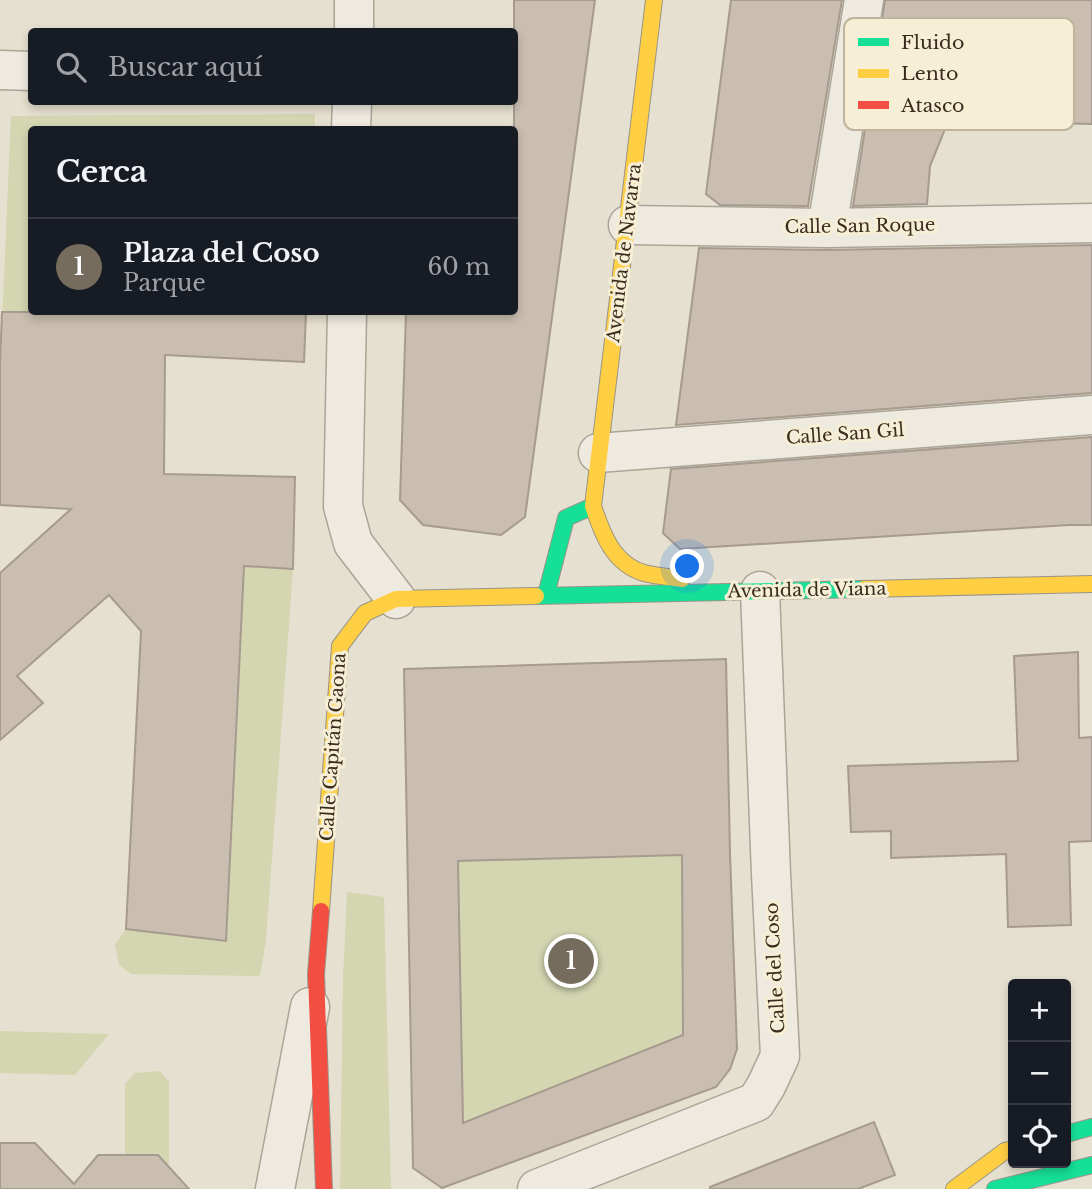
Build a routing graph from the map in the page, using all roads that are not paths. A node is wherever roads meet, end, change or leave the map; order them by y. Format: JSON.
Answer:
{"nodes":[{"id":1,"x":354,"y":0,"type":"edge"},
{"id":2,"x":654,"y":0,"type":"edge"},
{"id":3,"x":864,"y":0,"type":"edge"},
{"id":4,"x":861,"y":18,"type":"edge"},
{"id":5,"x":354,"y":28,"type":"edge"},
{"id":6,"x":0,"y":70,"type":"edge"},
{"id":7,"x":28,"y":71,"type":"edge"},
{"id":8,"x":352,"y":105,"type":"edge"},
{"id":9,"x":844,"y":123,"type":"edge"},
{"id":10,"x":351,"y":126,"type":"edge"},
{"id":11,"x":1092,"y":223,"type":"edge"},
{"id":12,"x":628,"y":225,"type":"junction"},
{"id":13,"x":827,"y":228,"type":"junction"},
{"id":14,"x":347,"y":315,"type":"edge"},
{"id":15,"x":1092,"y":415,"type":"edge"},
{"id":16,"x":598,"y":453,"type":"junction"},
{"id":17,"x":593,"y":506,"type":"junction"},
{"id":18,"x":1092,"y":584,"type":"edge"},
{"id":19,"x":760,"y":591,"type":"junction"},
{"id":20,"x":546,"y":595,"type":"junction"},
{"id":21,"x":396,"y":599,"type":"junction"},
{"id":22,"x":316,"y":974,"type":"junction"},
{"id":23,"x":1092,"y":1127,"type":"edge"},
{"id":24,"x":1071,"y":1133,"type":"edge"},
{"id":25,"x":1008,"y":1150,"type":"edge"},
{"id":26,"x":1092,"y":1165,"type":"edge"},
{"id":27,"x":275,"y":1189,"type":"edge"},
{"id":28,"x":324,"y":1189,"type":"edge"},
{"id":29,"x":537,"y":1189,"type":"edge"},
{"id":30,"x":954,"y":1189,"type":"edge"},
{"id":31,"x":995,"y":1189,"type":"edge"}],
"edges":[{"from":1,"to":5,"type":"street"},
{"from":2,"to":12,"type":"main road","name":"Avenida de Navarra"},
{"from":3,"to":4,"type":"street"},
{"from":6,"to":7,"type":"street"},
{"from":8,"to":10,"type":"street"},
{"from":9,"to":13,"type":"street"},
{"from":11,"to":13,"type":"street","name":"Calle San Roque"},
{"from":12,"to":13,"type":"street","name":"Calle San Roque"},
{"from":12,"to":16,"type":"main road","name":"Avenida de Navarra"},
{"from":14,"to":21,"type":"street"},
{"from":15,"to":16,"type":"street","name":"Calle San Gil"},
{"from":16,"to":17,"type":"main road","name":"Avenida de Navarra"},
{"from":17,"to":19,"type":"main road","name":"Avenida de Navarra"},
{"from":17,"to":20,"type":"main road"},
{"from":18,"to":19,"type":"main road","name":"Avenida de Viana"},
{"from":19,"to":20,"type":"main road","name":"Avenida de Viana"},
{"from":19,"to":29,"type":"street","name":"Calle del Coso"},
{"from":20,"to":21,"type":"main road","name":"Avenida de Viana"},
{"from":21,"to":22,"type":"main road","name":"Calle Capitán Gaona"},
{"from":22,"to":27,"type":"street","name":"Calle Capitán Gaona"},
{"from":22,"to":28,"type":"main road","name":"Calle Capitán Gaona"},
{"from":23,"to":24,"type":"main road"},
{"from":25,"to":30,"type":"main road"},
{"from":26,"to":31,"type":"main road"}]}
